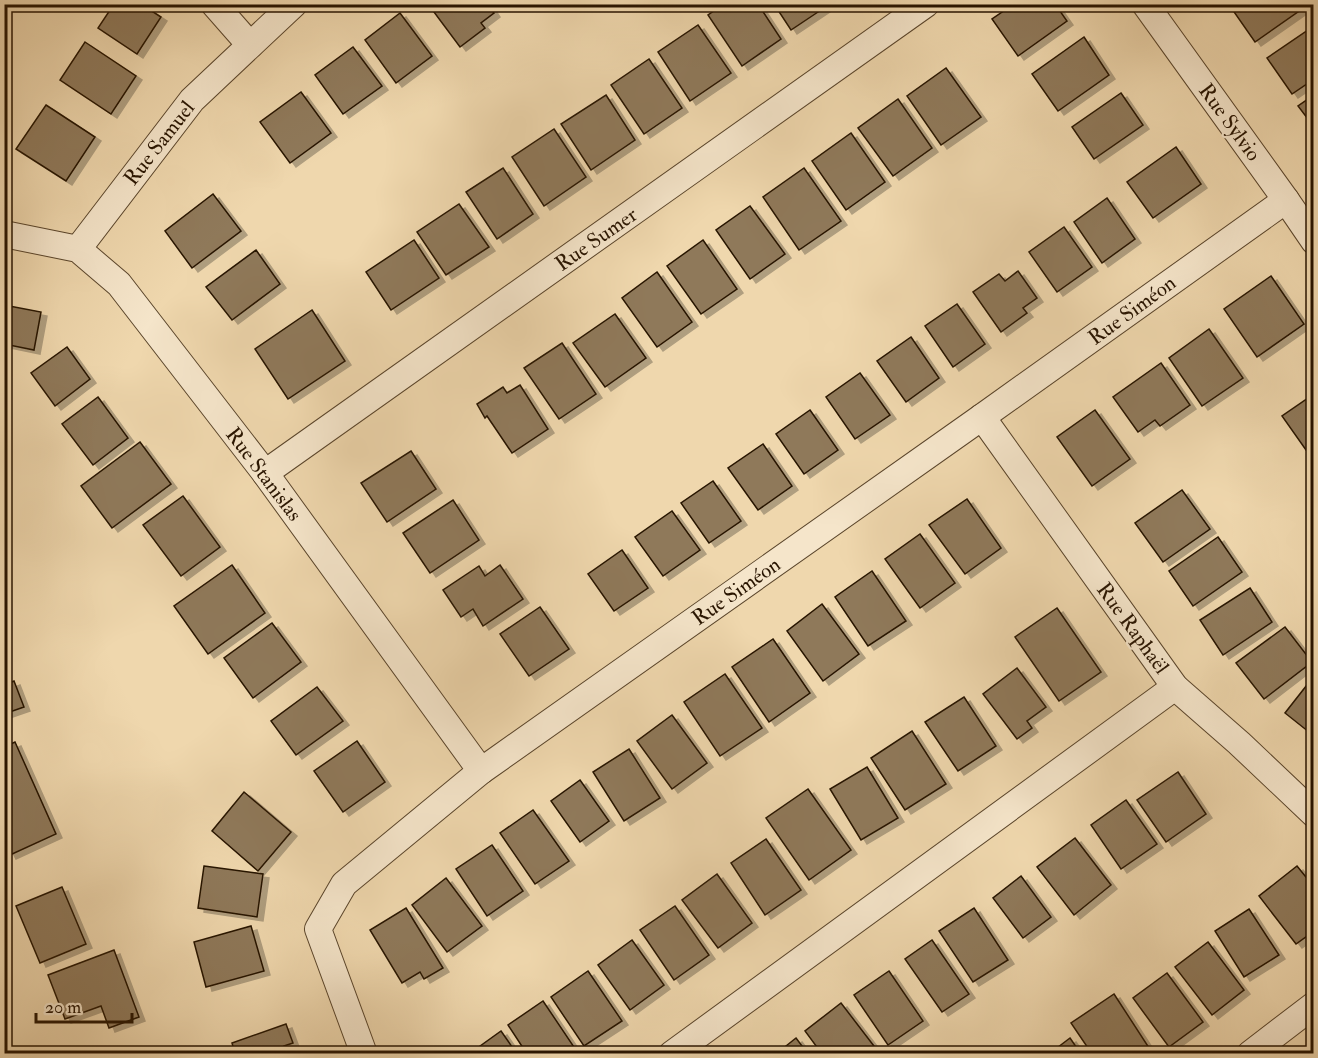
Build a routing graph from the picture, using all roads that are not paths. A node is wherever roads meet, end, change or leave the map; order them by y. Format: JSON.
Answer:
{"nodes":[{"id":1,"x":214,"y":4,"type":"edge"},
{"id":2,"x":294,"y":4,"type":"edge"},
{"id":3,"x":926,"y":4,"type":"edge"},
{"id":4,"x":1145,"y":4,"type":"edge"},
{"id":5,"x":250,"y":45,"type":"junction"},
{"id":6,"x":1286,"y":200,"type":"junction"},
{"id":7,"x":4,"y":234,"type":"edge"},
{"id":8,"x":1314,"y":241,"type":"edge"},
{"id":9,"x":78,"y":249,"type":"junction"},
{"id":10,"x":982,"y":417,"type":"junction"},
{"id":11,"x":265,"y":473,"type":"junction"},
{"id":12,"x":1175,"y":687,"type":"junction"},
{"id":13,"x":481,"y":771,"type":"junction"},
{"id":14,"x":1314,"y":814,"type":"edge"},
{"id":15,"x":1314,"y":1005,"type":"edge"},
{"id":16,"x":364,"y":1053,"type":"edge"},
{"id":17,"x":672,"y":1053,"type":"edge"},
{"id":18,"x":1250,"y":1053,"type":"edge"}],
"edges":[{"from":1,"to":5,"type":"street"},
{"from":2,"to":5,"type":"street","name":"Rue Samuel"},
{"from":3,"to":11,"type":"street","name":"Rue Sumer"},
{"from":4,"to":6,"type":"street","name":"Rue Sylvio"},
{"from":5,"to":9,"type":"street","name":"Rue Samuel"},
{"from":6,"to":8,"type":"street","name":"Rue Sylvio"},
{"from":6,"to":10,"type":"street","name":"Rue Siméon"},
{"from":7,"to":9,"type":"street","name":"Rue Stanislas"},
{"from":9,"to":11,"type":"street","name":"Rue Stanislas"},
{"from":10,"to":12,"type":"street","name":"Rue Raphaël"},
{"from":10,"to":13,"type":"street","name":"Rue Siméon"},
{"from":11,"to":13,"type":"street","name":"Rue Stanislas"},
{"from":12,"to":14,"type":"street","name":"Rue Raphaël"},
{"from":12,"to":17,"type":"street"},
{"from":13,"to":16,"type":"street","name":"Rue Siméon"},
{"from":15,"to":18,"type":"street"}]}
